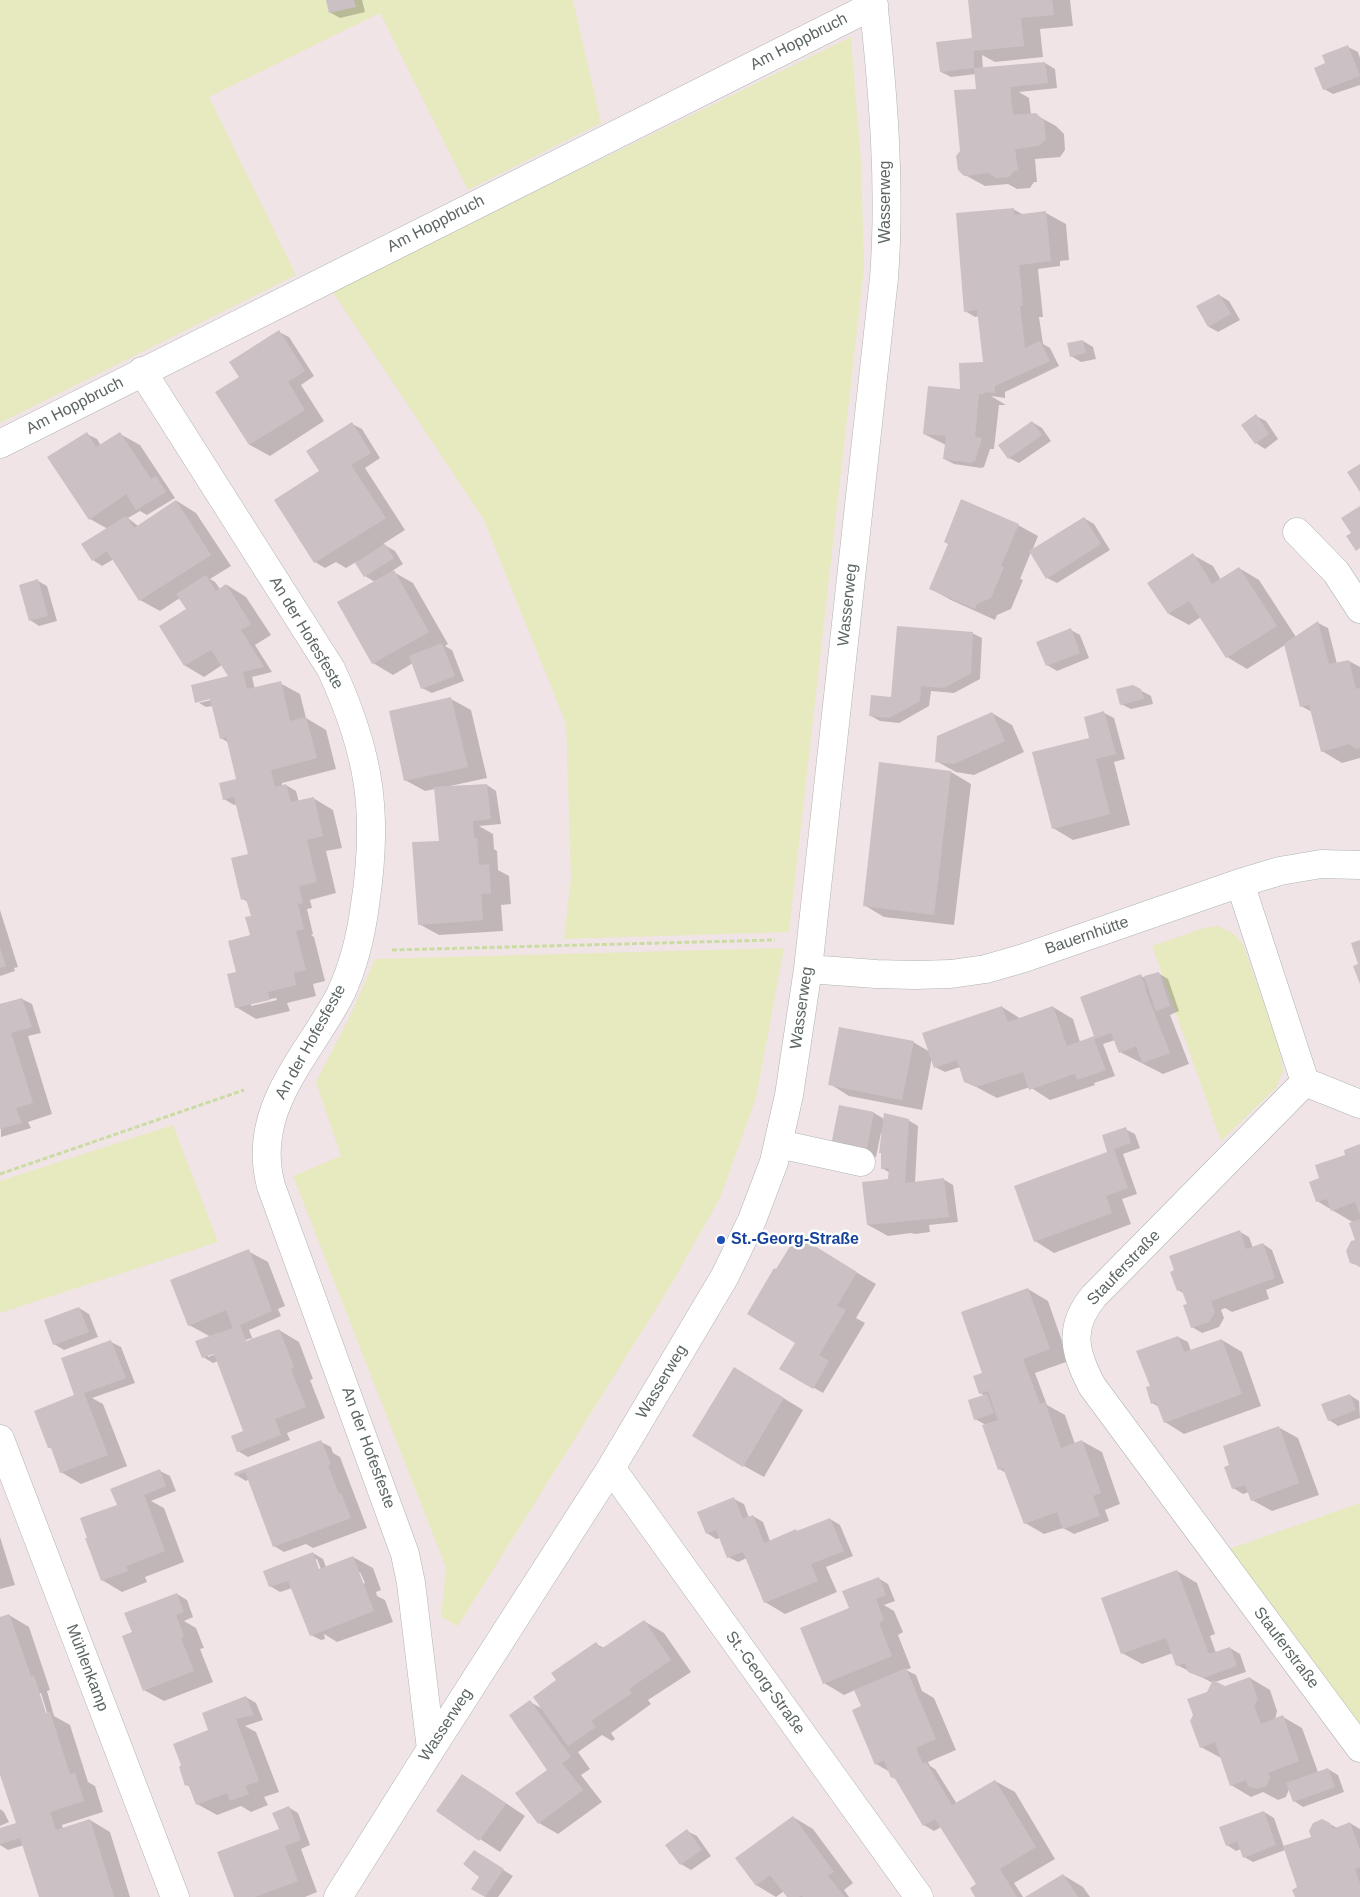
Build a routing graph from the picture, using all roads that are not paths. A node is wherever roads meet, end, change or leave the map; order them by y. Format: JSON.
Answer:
{"nodes":[{"id":1,"x":873,"y":2,"type":"edge"},
{"id":2,"x":142,"y":371,"type":"junction"},
{"id":3,"x":0,"y":444,"type":"edge"},
{"id":4,"x":1297,"y":532,"type":"dead end"},
{"id":5,"x":1360,"y":609,"type":"edge"},
{"id":6,"x":1360,"y":865,"type":"edge"},
{"id":7,"x":1240,"y":883,"type":"junction"},
{"id":8,"x":808,"y":969,"type":"junction"},
{"id":9,"x":1305,"y":1082,"type":"junction"},
{"id":10,"x":1360,"y":1104,"type":"edge"},
{"id":11,"x":778,"y":1144,"type":"junction"},
{"id":12,"x":861,"y":1162,"type":"dead end"},
{"id":13,"x":0,"y":1439,"type":"edge"},
{"id":14,"x":612,"y":1468,"type":"junction"},
{"id":15,"x":1360,"y":1748,"type":"edge"},
{"id":16,"x":431,"y":1749,"type":"junction"},
{"id":17,"x":175,"y":1897,"type":"edge"},
{"id":18,"x":338,"y":1897,"type":"edge"},
{"id":19,"x":918,"y":1897,"type":"edge"}],
"edges":[{"from":1,"to":2,"type":"street","name":"Am Hoppbruch"},
{"from":1,"to":8,"type":"street","name":"Wasserweg"},
{"from":2,"to":3,"type":"street","name":"Am Hoppbruch"},
{"from":2,"to":16,"type":"street","name":"An der Hofesfeste"},
{"from":4,"to":5,"type":"street"},
{"from":6,"to":7,"type":"street","name":"Bauernhütte"},
{"from":7,"to":8,"type":"street","name":"Bauernhütte"},
{"from":7,"to":9,"type":"street"},
{"from":8,"to":11,"type":"street","name":"Wasserweg"},
{"from":9,"to":10,"type":"street"},
{"from":9,"to":15,"type":"street","name":"Stauferstraße"},
{"from":11,"to":12,"type":"street"},
{"from":11,"to":14,"type":"street","name":"Wasserweg"},
{"from":13,"to":17,"type":"street","name":"Mühlenkamp"},
{"from":14,"to":16,"type":"street","name":"Wasserweg"},
{"from":14,"to":19,"type":"street","name":"St.-Georg-Straße"},
{"from":16,"to":18,"type":"street","name":"Wasserweg"}]}
